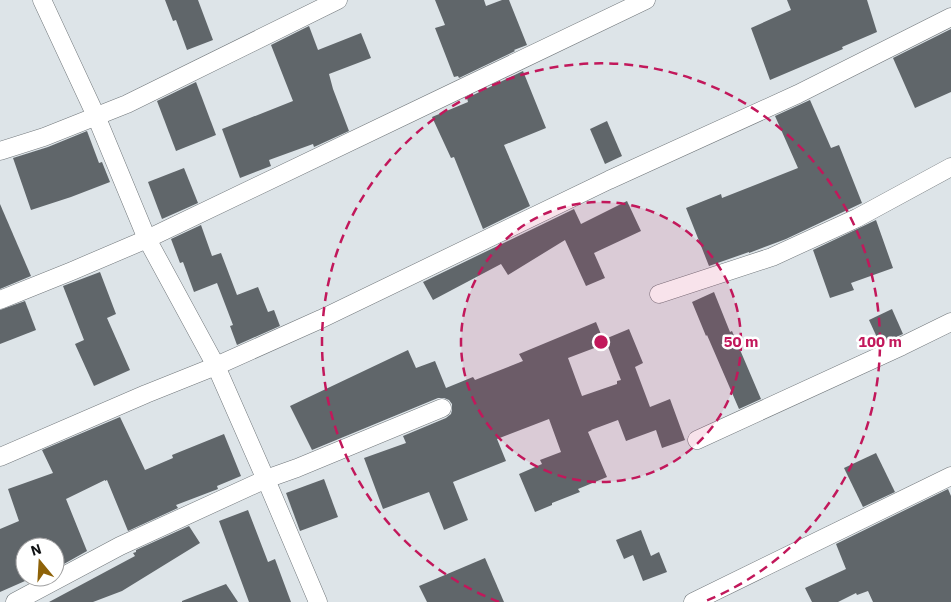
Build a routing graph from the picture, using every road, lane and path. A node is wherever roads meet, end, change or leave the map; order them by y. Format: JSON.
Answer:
{"nodes":[{"id":1,"x":42,"y":0,"type":"edge"},
{"id":2,"x":338,"y":0,"type":"edge"},
{"id":3,"x":646,"y":0,"type":"edge"},
{"id":4,"x":951,"y":17,"type":"edge"},
{"id":5,"x":96,"y":116,"type":"junction"},
{"id":6,"x":0,"y":151,"type":"edge"},
{"id":7,"x":951,"y":167,"type":"edge"},
{"id":8,"x":147,"y":238,"type":"junction"},
{"id":9,"x":659,"y":294,"type":"dead end"},
{"id":10,"x":0,"y":300,"type":"edge"},
{"id":11,"x":951,"y":322,"type":"edge"},
{"id":12,"x":216,"y":366,"type":"junction"},
{"id":13,"x":442,"y":408,"type":"dead end"},
{"id":14,"x":697,"y":440,"type":"dead end"},
{"id":15,"x":0,"y":457,"type":"edge"},
{"id":16,"x":951,"y":476,"type":"edge"},
{"id":17,"x":266,"y":479,"type":"junction"},
{"id":18,"x":15,"y":602,"type":"edge"},
{"id":19,"x":318,"y":602,"type":"edge"},
{"id":20,"x":693,"y":602,"type":"edge"}],
"edges":[{"from":1,"to":5,"type":"street"},
{"from":2,"to":5,"type":"street"},
{"from":3,"to":8,"type":"street"},
{"from":4,"to":12,"type":"street"},
{"from":5,"to":6,"type":"street"},
{"from":5,"to":8,"type":"street"},
{"from":7,"to":9,"type":"street"},
{"from":8,"to":10,"type":"street"},
{"from":8,"to":12,"type":"street"},
{"from":11,"to":14,"type":"street"},
{"from":12,"to":15,"type":"street"},
{"from":12,"to":17,"type":"street"},
{"from":13,"to":17,"type":"street"},
{"from":16,"to":20,"type":"street"},
{"from":17,"to":18,"type":"street"},
{"from":17,"to":19,"type":"street"}]}
